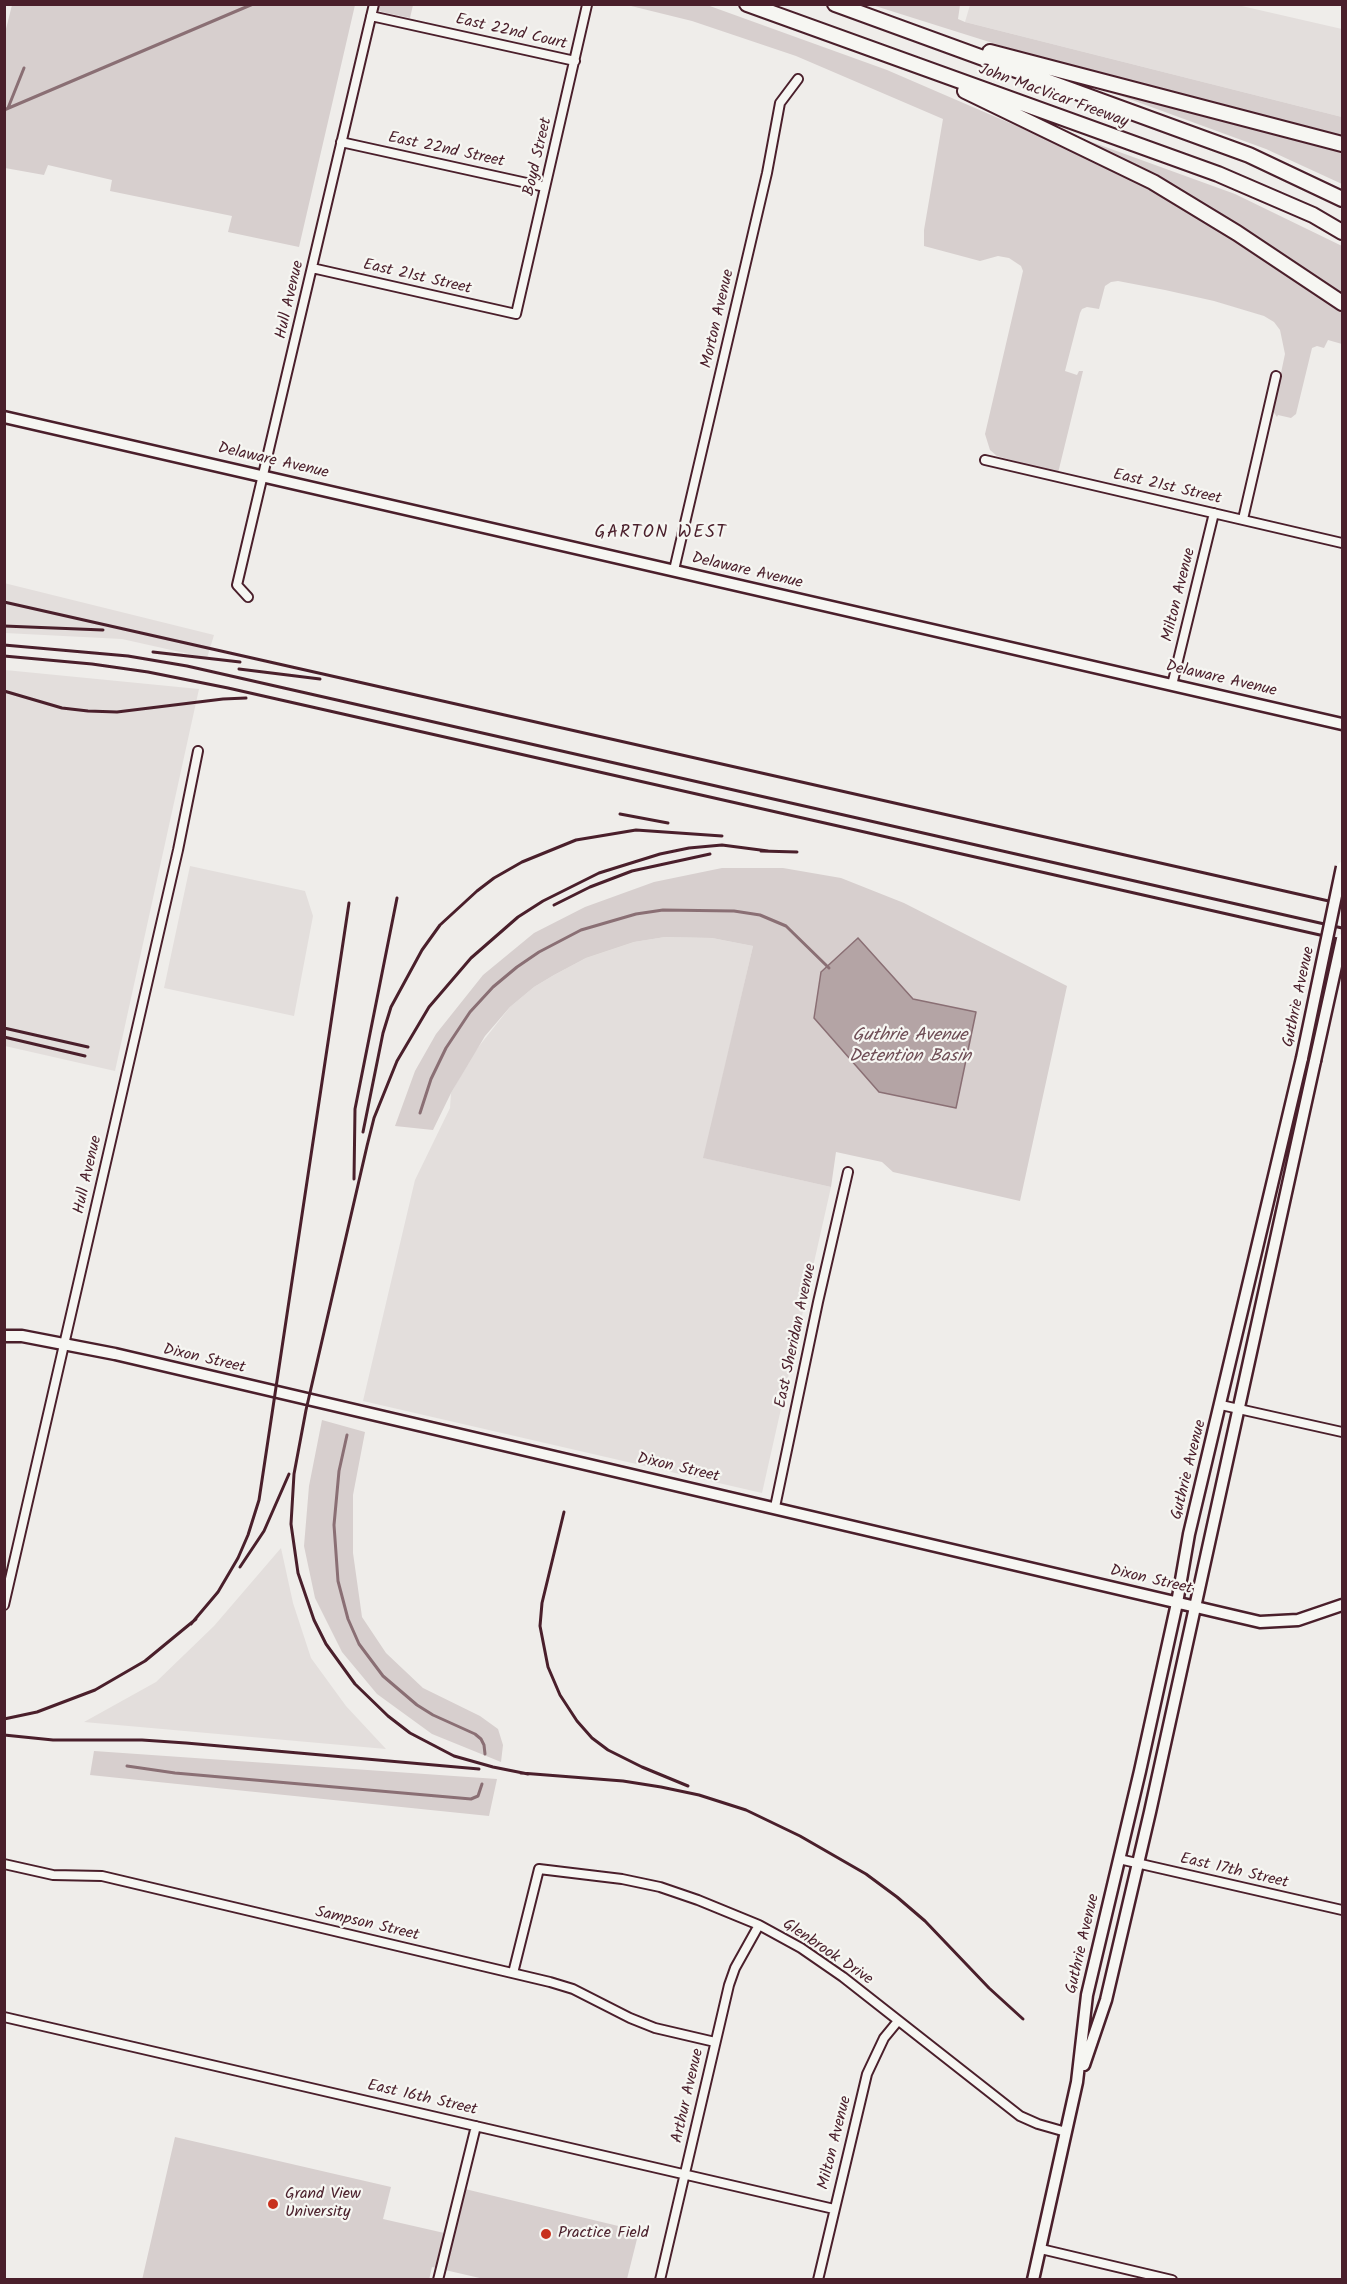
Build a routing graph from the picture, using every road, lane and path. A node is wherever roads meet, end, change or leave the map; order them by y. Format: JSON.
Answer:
{"nodes":[{"id":1,"x":374,"y":4,"type":"edge"},
{"id":2,"x":747,"y":4,"type":"edge"},
{"id":3,"x":835,"y":4,"type":"edge"},
{"id":4,"x":587,"y":5,"type":"edge"},
{"id":5,"x":371,"y":16,"type":"junction"},
{"id":6,"x":920,"y":34,"type":"junction"},
{"id":7,"x":575,"y":61,"type":"junction"},
{"id":8,"x":909,"y":63,"type":"junction"},
{"id":9,"x":798,"y":79,"type":"dead end"},
{"id":10,"x":341,"y":142,"type":"junction"},
{"id":11,"x":1342,"y":144,"type":"edge"},
{"id":12,"x":546,"y":187,"type":"junction"},
{"id":13,"x":1342,"y":199,"type":"edge"},
{"id":14,"x":1342,"y":232,"type":"edge"},
{"id":15,"x":312,"y":268,"type":"junction"},
{"id":16,"x":1342,"y":303,"type":"edge"},
{"id":17,"x":516,"y":314,"type":"joint"},
{"id":18,"x":1276,"y":376,"type":"dead end"},
{"id":19,"x":4,"y":417,"type":"edge"},
{"id":20,"x":985,"y":460,"type":"dead end"},
{"id":21,"x":263,"y":476,"type":"junction"},
{"id":22,"x":1214,"y":513,"type":"junction"},
{"id":23,"x":1243,"y":519,"type":"junction"},
{"id":24,"x":1342,"y":543,"type":"edge"},
{"id":25,"x":674,"y":570,"type":"junction"},
{"id":26,"x":248,"y":597,"type":"dead end"},
{"id":27,"x":1172,"y":685,"type":"junction"},
{"id":28,"x":1342,"y":724,"type":"edge"},
{"id":29,"x":198,"y":751,"type":"dead end"},
{"id":30,"x":1342,"y":867,"type":"edge"},
{"id":31,"x":1342,"y":939,"type":"edge"},
{"id":32,"x":848,"y":1172,"type":"dead end"},
{"id":33,"x":4,"y":1336,"type":"edge"},
{"id":34,"x":65,"y":1344,"type":"junction"},
{"id":35,"x":1221,"y":1405,"type":"junction"},
{"id":36,"x":1240,"y":1409,"type":"junction"},
{"id":37,"x":1342,"y":1432,"type":"edge"},
{"id":38,"x":775,"y":1507,"type":"junction"},
{"id":39,"x":1177,"y":1603,"type":"junction"},
{"id":40,"x":4,"y":1605,"type":"edge"},
{"id":41,"x":1342,"y":1605,"type":"edge"},
{"id":42,"x":1196,"y":1607,"type":"junction"},
{"id":43,"x":1119,"y":1859,"type":"junction"},
{"id":44,"x":4,"y":1864,"type":"edge"},
{"id":45,"x":1138,"y":1864,"type":"junction"},
{"id":46,"x":1342,"y":1910,"type":"edge"},
{"id":47,"x":759,"y":1925,"type":"junction"},
{"id":48,"x":513,"y":1973,"type":"junction"},
{"id":49,"x":4,"y":2017,"type":"edge"},
{"id":50,"x":898,"y":2021,"type":"junction"},
{"id":51,"x":715,"y":2042,"type":"junction"},
{"id":52,"x":1077,"y":2082,"type":"junction"},
{"id":53,"x":476,"y":2126,"type":"junction"},
{"id":54,"x":1066,"y":2132,"type":"junction"},
{"id":55,"x":685,"y":2174,"type":"junction"},
{"id":56,"x":834,"y":2209,"type":"junction"},
{"id":57,"x":1041,"y":2249,"type":"junction"},
{"id":58,"x":438,"y":2280,"type":"edge"},
{"id":59,"x":660,"y":2280,"type":"edge"},
{"id":60,"x":818,"y":2280,"type":"edge"},
{"id":61,"x":1033,"y":2280,"type":"edge"},
{"id":62,"x":1172,"y":2280,"type":"edge"}],
"edges":[{"from":1,"to":5,"type":"street","name":"Hull Avenue"},
{"from":2,"to":8,"type":"highway","name":"John MacVicar Freeway"},
{"from":3,"to":6,"type":"highway","name":"John MacVicar Freeway"},
{"from":4,"to":7,"type":"street","name":"Boyd Street"},
{"from":5,"to":7,"type":"street","name":"East 22nd Court"},
{"from":5,"to":10,"type":"street","name":"Hull Avenue"},
{"from":6,"to":11,"type":"highway"},
{"from":6,"to":13,"type":"highway","name":"John MacVicar Freeway"},
{"from":7,"to":12,"type":"street","name":"Boyd Street"},
{"from":8,"to":14,"type":"highway","name":"John MacVicar Freeway"},
{"from":8,"to":16,"type":"highway"},
{"from":9,"to":25,"type":"street","name":"Morton Avenue"},
{"from":10,"to":12,"type":"street","name":"East 22nd Street"},
{"from":10,"to":15,"type":"street","name":"Hull Avenue"},
{"from":12,"to":17,"type":"street","name":"Boyd Street"},
{"from":15,"to":17,"type":"street","name":"East 21st Street"},
{"from":15,"to":21,"type":"street","name":"Hull Avenue"},
{"from":18,"to":23,"type":"street"},
{"from":19,"to":21,"type":"main road","name":"Delaware Avenue"},
{"from":20,"to":22,"type":"street","name":"East 21st Street"},
{"from":21,"to":25,"type":"main road","name":"Delaware Avenue"},
{"from":21,"to":26,"type":"street","name":"Hull Avenue"},
{"from":22,"to":23,"type":"street","name":"East 21st Street"},
{"from":22,"to":27,"type":"street","name":"Milton Avenue"},
{"from":23,"to":24,"type":"street","name":"East 21st Street"},
{"from":25,"to":27,"type":"main road","name":"Delaware Avenue"},
{"from":27,"to":28,"type":"main road","name":"Delaware Avenue"},
{"from":29,"to":34,"type":"street","name":"Hull Avenue"},
{"from":30,"to":35,"type":"main road","name":"Guthrie Avenue","bridge":true},
{"from":31,"to":36,"type":"main road","name":"Guthrie Avenue","bridge":true},
{"from":32,"to":38,"type":"street","name":"East Sheridan Avenue"},
{"from":33,"to":34,"type":"main road","name":"Dixon Street"},
{"from":34,"to":38,"type":"main road","name":"Dixon Street"},
{"from":34,"to":40,"type":"street","name":"Hull Avenue"},
{"from":35,"to":36,"type":"street"},
{"from":35,"to":39,"type":"main road","name":"Guthrie Avenue"},
{"from":36,"to":37,"type":"street"},
{"from":36,"to":42,"type":"main road","name":"Guthrie Avenue"},
{"from":38,"to":39,"type":"main road","name":"Dixon Street"},
{"from":39,"to":42,"type":"main road","name":"Dixon Street"},
{"from":39,"to":43,"type":"main road","name":"Guthrie Avenue"},
{"from":41,"to":42,"type":"main road","name":"Dixon Street"},
{"from":42,"to":45,"type":"main road","name":"Guthrie Avenue"},
{"from":43,"to":45,"type":"street","name":"East 17th Street"},
{"from":43,"to":52,"type":"main road","name":"Guthrie Avenue"},
{"from":44,"to":48,"type":"street","name":"Sampson Street"},
{"from":45,"to":46,"type":"street","name":"East 17th Street"},
{"from":45,"to":52,"type":"main road","name":"Guthrie Avenue"},
{"from":47,"to":48,"type":"street","name":"Glenbrook Drive"},
{"from":47,"to":50,"type":"street","name":"Glenbrook Drive"},
{"from":47,"to":51,"type":"street","name":"Arthur Avenue"},
{"from":48,"to":51,"type":"street","name":"Sampson Street"},
{"from":49,"to":53,"type":"street","name":"East 16th Street"},
{"from":50,"to":54,"type":"street","name":"Glenbrook Drive"},
{"from":50,"to":56,"type":"street","name":"Milton Avenue"},
{"from":51,"to":55,"type":"street","name":"Arthur Avenue"},
{"from":52,"to":54,"type":"main road","name":"Guthrie Avenue"},
{"from":53,"to":55,"type":"street","name":"East 16th Street"},
{"from":53,"to":58,"type":"street"},
{"from":54,"to":57,"type":"main road","name":"Guthrie Avenue"},
{"from":55,"to":56,"type":"street","name":"East 16th Street"},
{"from":55,"to":59,"type":"street","name":"Arthur Avenue"},
{"from":56,"to":60,"type":"street","name":"Milton Avenue"},
{"from":57,"to":61,"type":"main road","name":"Guthrie Avenue"},
{"from":57,"to":62,"type":"street"}]}
